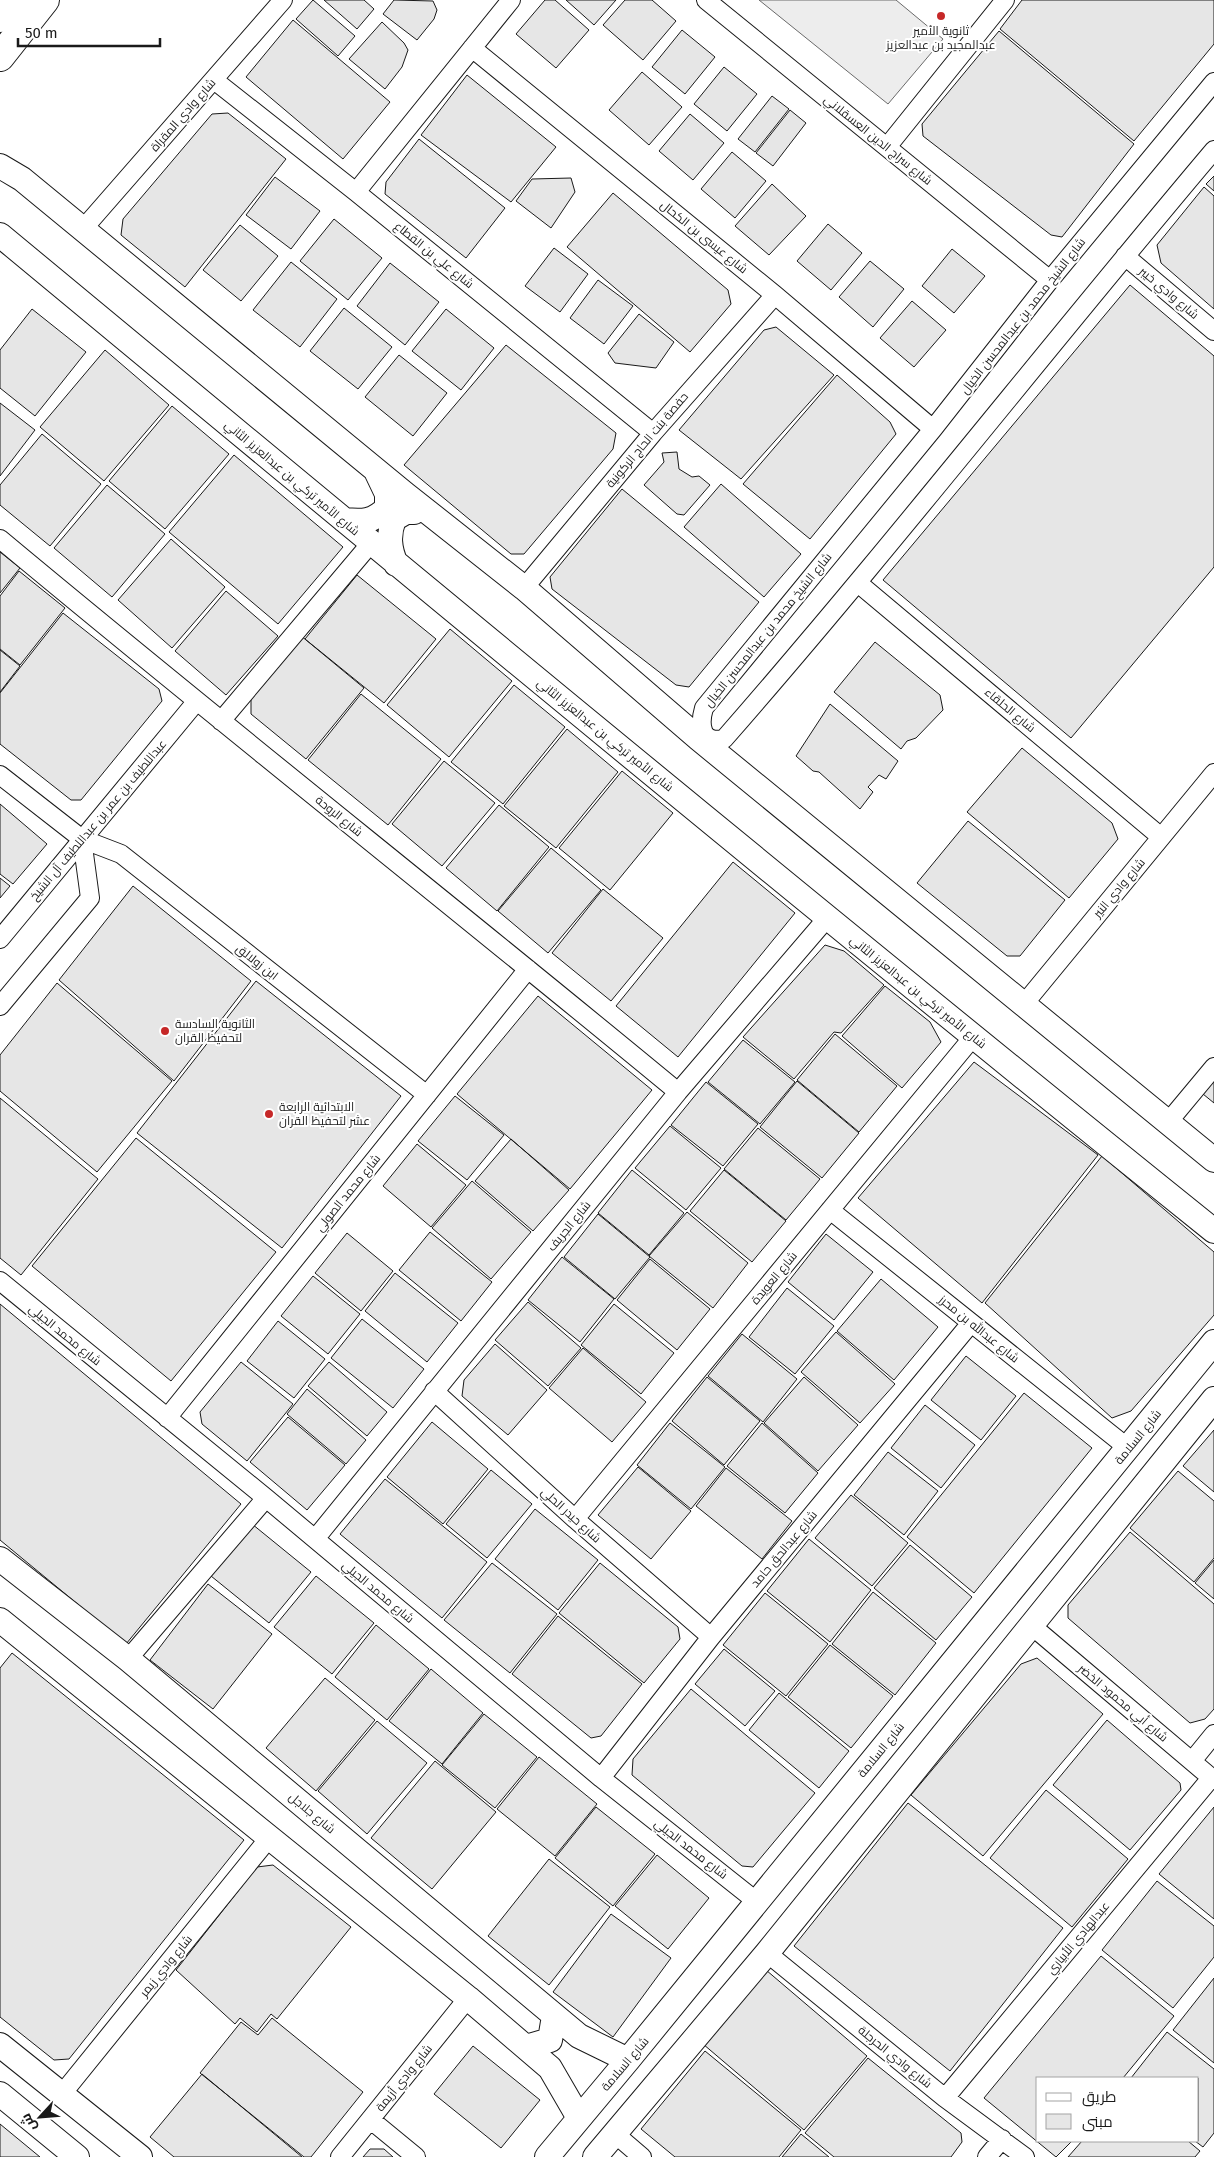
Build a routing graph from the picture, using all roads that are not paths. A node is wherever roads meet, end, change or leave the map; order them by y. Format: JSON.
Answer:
{"nodes":[{"id":1,"x":18,"y":0,"type":"edge"},
{"id":2,"x":45,"y":0,"type":"edge"},
{"id":3,"x":283,"y":0,"type":"edge"},
{"id":4,"x":511,"y":0,"type":"edge"},
{"id":5,"x":706,"y":0,"type":"edge"},
{"id":6,"x":1005,"y":0,"type":"edge"},
{"id":7,"x":0,"y":18,"type":"edge"},
{"id":8,"x":472,"y":48,"type":"junction"},
{"id":9,"x":0,"y":57,"type":"edge"},
{"id":10,"x":214,"y":80,"type":"junction"},
{"id":11,"x":1214,"y":82,"type":"edge"},
{"id":12,"x":887,"y":147,"type":"junction"},
{"id":13,"x":1214,"y":150,"type":"edge"},
{"id":14,"x":0,"y":164,"type":"edge"},
{"id":15,"x":356,"y":192,"type":"junction"},
{"id":16,"x":83,"y":229,"type":"junction"},
{"id":17,"x":0,"y":235,"type":"edge"},
{"id":18,"x":1124,"y":256,"type":"junction"},
{"id":19,"x":1050,"y":280,"type":"junction"},
{"id":20,"x":775,"y":295,"type":"junction"},
{"id":21,"x":1214,"y":331,"type":"edge"},
{"id":22,"x":933,"y":429,"type":"junction"},
{"id":23,"x":653,"y":433,"type":"junction"},
{"id":24,"x":375,"y":470,"type":"junction"},
{"id":25,"x":431,"y":515,"type":"junction"},
{"id":26,"x":344,"y":520,"type":"junction"},
{"id":27,"x":0,"y":539,"type":"edge"},
{"id":28,"x":371,"y":543,"type":"junction"},
{"id":29,"x":396,"y":564,"type":"junction"},
{"id":30,"x":858,"y":583,"type":"junction"},
{"id":31,"x":524,"y":588,"type":"junction"},
{"id":32,"x":196,"y":702,"type":"junction"},
{"id":33,"x":221,"y":721,"type":"junction"},
{"id":34,"x":1214,"y":773,"type":"edge"},
{"id":35,"x":0,"y":775,"type":"edge"},
{"id":36,"x":1162,"y":837,"type":"junction"},
{"id":37,"x":82,"y":839,"type":"junction"},
{"id":38,"x":828,"y":917,"type":"junction"},
{"id":39,"x":0,"y":938,"type":"edge"},
{"id":40,"x":528,"y":969,"type":"junction"},
{"id":41,"x":1024,"y":1004,"type":"junction"},
{"id":42,"x":0,"y":1006,"type":"edge"},
{"id":43,"x":973,"y":1037,"type":"junction"},
{"id":44,"x":1214,"y":1068,"type":"edge"},
{"id":45,"x":678,"y":1092,"type":"junction"},
{"id":46,"x":427,"y":1095,"type":"junction"},
{"id":47,"x":1168,"y":1121,"type":"junction"},
{"id":48,"x":1214,"y":1160,"type":"edge"},
{"id":49,"x":830,"y":1210,"type":"junction"},
{"id":50,"x":1214,"y":1231,"type":"edge"},
{"id":51,"x":0,"y":1282,"type":"edge"},
{"id":52,"x":971,"y":1323,"type":"junction"},
{"id":53,"x":1214,"y":1342,"type":"edge"},
{"id":54,"x":434,"y":1391,"type":"junction"},
{"id":55,"x":1214,"y":1399,"type":"edge"},
{"id":56,"x":167,"y":1418,"type":"junction"},
{"id":57,"x":1128,"y":1448,"type":"junction"},
{"id":58,"x":1156,"y":1472,"type":"junction"},
{"id":59,"x":266,"y":1498,"type":"junction"},
{"id":60,"x":575,"y":1519,"type":"junction"},
{"id":61,"x":315,"y":1539,"type":"junction"},
{"id":62,"x":0,"y":1559,"type":"edge"},
{"id":63,"x":1032,"y":1626,"type":"junction"},
{"id":64,"x":3,"y":1629,"type":"edge"},
{"id":65,"x":711,"y":1637,"type":"junction"},
{"id":66,"x":128,"y":1659,"type":"junction"},
{"id":67,"x":1214,"y":1734,"type":"edge"},
{"id":68,"x":1192,"y":1761,"type":"junction"},
{"id":69,"x":601,"y":1778,"type":"junction"},
{"id":70,"x":1213,"y":1779,"type":"edge"},
{"id":71,"x":269,"y":1838,"type":"junction"},
{"id":72,"x":756,"y":1901,"type":"junction"},
{"id":73,"x":767,"y":1953,"type":"junction"},
{"id":74,"x":468,"y":1998,"type":"junction"},
{"id":75,"x":554,"y":2016,"type":"junction"},
{"id":76,"x":526,"y":2047,"type":"junction"},
{"id":77,"x":3,"y":2053,"type":"edge"},
{"id":78,"x":628,"y":2060,"type":"junction"},
{"id":79,"x":0,"y":2094,"type":"edge"},
{"id":80,"x":62,"y":2094,"type":"junction"},
{"id":81,"x":945,"y":2098,"type":"junction"},
{"id":82,"x":579,"y":2118,"type":"junction"},
{"id":83,"x":370,"y":2120,"type":"junction"},
{"id":84,"x":614,"y":2133,"type":"junction"},
{"id":85,"x":1002,"y":2139,"type":"junction"},
{"id":86,"x":76,"y":2157,"type":"edge"},
{"id":87,"x":140,"y":2157,"type":"edge"},
{"id":88,"x":340,"y":2157,"type":"edge"},
{"id":89,"x":416,"y":2157,"type":"edge"},
{"id":90,"x":547,"y":2157,"type":"edge"},
{"id":91,"x":595,"y":2157,"type":"edge"},
{"id":92,"x":642,"y":2157,"type":"edge"},
{"id":93,"x":987,"y":2157,"type":"edge"},
{"id":94,"x":1025,"y":2157,"type":"edge"}],
"edges":[{"from":1,"to":7,"type":"main road"},
{"from":2,"to":9,"type":"main road"},
{"from":3,"to":10,"type":"street","name":"شارع وادي المقراة"},
{"from":4,"to":8,"type":"street"},
{"from":5,"to":12,"type":"street","name":"شارع سراج الدين العسقلاني"},
{"from":6,"to":12,"type":"street"},
{"from":8,"to":15,"type":"street"},
{"from":8,"to":20,"type":"street","name":"شارع عيسى بن الكحال"},
{"from":10,"to":15,"type":"street","name":"شارع علي بن القطاع"},
{"from":10,"to":16,"type":"street","name":"شارع وادي المقراة"},
{"from":11,"to":19,"type":"street","name":"شارع الشيخ محمد بن عبدالمحسن الخيال"},
{"from":12,"to":19,"type":"street","name":"شارع سراج الدين العسقلاني"},
{"from":13,"to":18,"type":"street","name":"شارع الشيخ محمد بن عبدالمحسن الخيال"},
{"from":14,"to":16,"type":"street"},
{"from":15,"to":23,"type":"street","name":"شارع علي بن القطاع"},
{"from":16,"to":24,"type":"street"},
{"from":17,"to":26,"type":"street","name":"شارع الأمير تركي بن عبدالعزيز الثاني"},
{"from":18,"to":21,"type":"street","name":"شارع وادي خيبر"},
{"from":18,"to":30,"type":"street","name":"شارع الشيخ محمد بن عبدالمحسن الخيال"},
{"from":19,"to":22,"type":"street","name":"شارع الشيخ محمد بن عبدالمحسن الخيال"},
{"from":20,"to":22,"type":"street","name":"شارع عيسى بن الكحال"},
{"from":20,"to":23,"type":"street","name":"حفصة بنت الحاج الركونية"},
{"from":22,"to":30,"type":"street","name":"شارع الشيخ محمد بن عبدالمحسن الخيال"},
{"from":23,"to":31,"type":"street","name":"حفصة بنت الحاج الركونية"},
{"from":24,"to":25,"type":"street"},
{"from":24,"to":26,"type":"street"},
{"from":25,"to":29,"type":"street"},
{"from":25,"to":31,"type":"street"},
{"from":26,"to":28,"type":"street","name":"شارع الأمير تركي بن عبدالعزيز الثاني"},
{"from":27,"to":32,"type":"street","name":"شارع الروحة"},
{"from":28,"to":29,"type":"street","name":"شارع الأمير تركي بن عبدالعزيز الثاني"},
{"from":28,"to":33,"type":"street"},
{"from":29,"to":38,"type":"street","name":"شارع الأمير تركي بن عبدالعزيز الثاني"},
{"from":30,"to":36,"type":"street","name":"شارع الحلقاء"},
{"from":31,"to":41,"type":"street"},
{"from":32,"to":33,"type":"street","name":"شارع الروحة"},
{"from":32,"to":37,"type":"street","name":"عبداللطيف بن عمر بن عبداللطيف آل الشيخ"},
{"from":33,"to":40,"type":"street","name":"شارع الروحة"},
{"from":34,"to":36,"type":"street","name":"شارع وادي النير"},
{"from":35,"to":37,"type":"street","name":"ابن زولالق"},
{"from":36,"to":41,"type":"street","name":"شارع وادي النير"},
{"from":37,"to":39,"type":"street","name":"عبداللطيف بن عمر بن عبداللطيف آل الشيخ"},
{"from":37,"to":42,"type":"street"},
{"from":37,"to":46,"type":"street","name":"ابن زولالق"},
{"from":38,"to":43,"type":"street","name":"شارع الأمير تركي بن عبدالعزيز الثاني"},
{"from":38,"to":45,"type":"street","name":"شارع الجريف"},
{"from":40,"to":45,"type":"street","name":"شارع الروحة"},
{"from":40,"to":46,"type":"street","name":"شارع محمد الصولي"},
{"from":41,"to":47,"type":"street"},
{"from":43,"to":49,"type":"street","name":"شارع العويدة"},
{"from":43,"to":50,"type":"street","name":"شارع الأمير تركي بن عبدالعزيز الثاني"},
{"from":44,"to":47,"type":"street"},
{"from":45,"to":54,"type":"street","name":"شارع الجريف"},
{"from":46,"to":56,"type":"street","name":"شارع محمد الصولي"},
{"from":47,"to":48,"type":"street"},
{"from":49,"to":52,"type":"street","name":"شارع عبدالله بن محرز"},
{"from":49,"to":60,"type":"street","name":"شارع العويدة"},
{"from":51,"to":56,"type":"street","name":"شارع محمد الجيلي"},
{"from":52,"to":57,"type":"street","name":"شارع عبدالله بن محرز"},
{"from":52,"to":65,"type":"street","name":"شارع عبدالحق حامد"},
{"from":53,"to":57,"type":"street","name":"شارع السلامة"},
{"from":54,"to":60,"type":"street","name":"شارع حيدر الحلي"},
{"from":54,"to":61,"type":"street","name":"شارع الجريف"},
{"from":55,"to":58,"type":"street"},
{"from":56,"to":59,"type":"street","name":"شارع محمد الجيلي"},
{"from":57,"to":58,"type":"street"},
{"from":57,"to":72,"type":"street","name":"شارع السلامة"},
{"from":58,"to":63,"type":"street"},
{"from":59,"to":61,"type":"street","name":"شارع محمد الجيلي"},
{"from":59,"to":66,"type":"street"},
{"from":60,"to":65,"type":"street","name":"شارع حيدر الحلي"},
{"from":61,"to":69,"type":"street","name":"شارع محمد الجيلي"},
{"from":62,"to":66,"type":"street","name":"شارع جلاجل"},
{"from":63,"to":68,"type":"street","name":"شارع أبي محمود الخضر"},
{"from":63,"to":73,"type":"street"},
{"from":64,"to":71,"type":"street"},
{"from":65,"to":69,"type":"street","name":"شارع عبدالحق حامد"},
{"from":66,"to":75,"type":"street","name":"شارع جلاجل"},
{"from":67,"to":68,"type":"street"},
{"from":68,"to":70,"type":"street","name":"شارع أبي محمود الخضر"},
{"from":69,"to":72,"type":"street","name":"شارع محمد الجيلي"},
{"from":70,"to":81,"type":"street","name":"عبدالهادي الأبياري"},
{"from":71,"to":74,"type":"street"},
{"from":71,"to":80,"type":"street","name":"شارع وادي زيمر"},
{"from":72,"to":78,"type":"street","name":"شارع السلامة"},
{"from":73,"to":81,"type":"street","name":"شارع وادي الحرجلة"},
{"from":73,"to":84,"type":"street"},
{"from":74,"to":76,"type":"street"},
{"from":74,"to":83,"type":"street","name":"شارع وادي أزيمة"},
{"from":75,"to":76,"type":"street"},
{"from":75,"to":78,"type":"street","name":"شارع جلاجل"},
{"from":76,"to":82,"type":"street"},
{"from":77,"to":80,"type":"street"},
{"from":78,"to":82,"type":"street","name":"شارع السلامة"},
{"from":79,"to":86,"type":"street"},
{"from":80,"to":87,"type":"street"},
{"from":81,"to":85,"type":"street","name":"شارع وادي الحرجلة"},
{"from":82,"to":90,"type":"street","name":"شارع السلامة"},
{"from":83,"to":88,"type":"street","name":"شارع وادي أزيمة"},
{"from":83,"to":89,"type":"street"},
{"from":84,"to":91,"type":"street"},
{"from":84,"to":92,"type":"street"},
{"from":85,"to":93,"type":"street"},
{"from":85,"to":94,"type":"street","name":"شارع وادي الحرجلة"}]}
